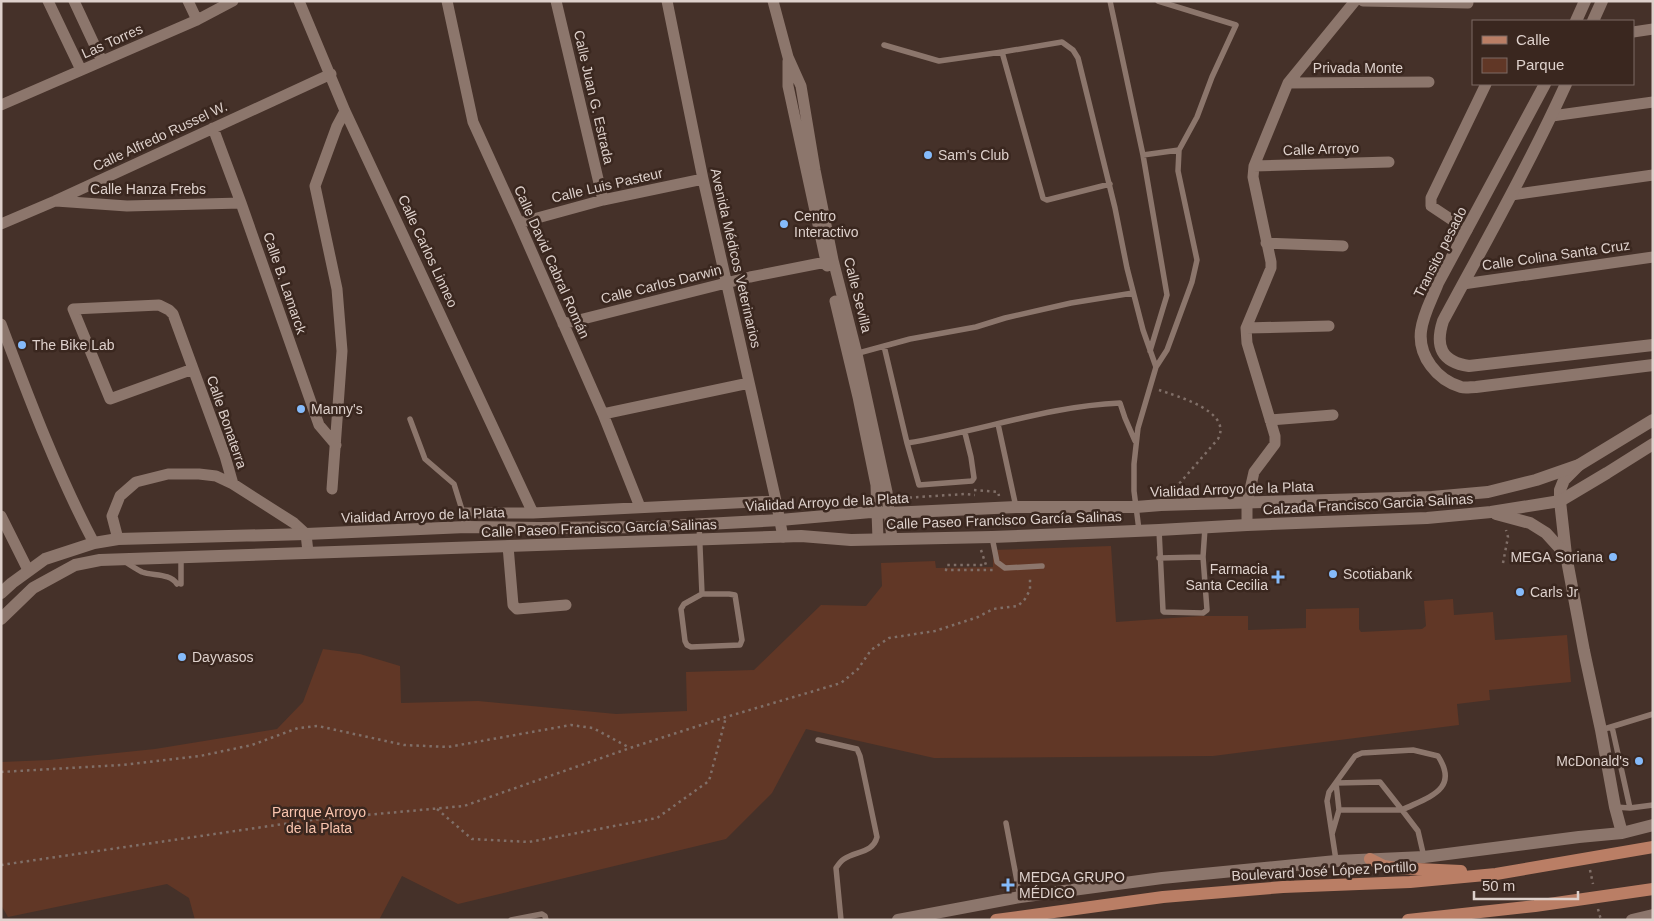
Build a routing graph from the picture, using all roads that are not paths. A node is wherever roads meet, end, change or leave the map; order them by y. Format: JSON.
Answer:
{"nodes":[{"id":1,"x":48,"y":1,"type":"edge"},
{"id":2,"x":74,"y":1,"type":"edge"},
{"id":3,"x":188,"y":1,"type":"edge"},
{"id":4,"x":233,"y":1,"type":"edge"},
{"id":5,"x":299,"y":1,"type":"edge"},
{"id":6,"x":448,"y":1,"type":"edge"},
{"id":7,"x":556,"y":1,"type":"edge"},
{"id":8,"x":667,"y":1,"type":"edge"},
{"id":9,"x":773,"y":1,"type":"edge"},
{"id":10,"x":1110,"y":1,"type":"edge"},
{"id":11,"x":1158,"y":1,"type":"edge"},
{"id":12,"x":1355,"y":1,"type":"edge"},
{"id":13,"x":1363,"y":1,"type":"edge"},
{"id":14,"x":1585,"y":1,"type":"edge"},
{"id":15,"x":1602,"y":1,"type":"edge"},
{"id":16,"x":1468,"y":3,"type":"dead end"},
{"id":17,"x":196,"y":20,"type":"junction"},
{"id":18,"x":1576,"y":20,"type":"edge"},
{"id":19,"x":1594,"y":20,"type":"edge"},
{"id":20,"x":1653,"y":29,"type":"edge"},
{"id":21,"x":1634,"y":32,"type":"edge"},
{"id":22,"x":884,"y":45,"type":"dead end"},
{"id":23,"x":1002,"y":52,"type":"junction"},
{"id":24,"x":102,"y":61,"type":"junction"},
{"id":25,"x":81,"y":70,"type":"junction"},
{"id":26,"x":331,"y":74,"type":"junction"},
{"id":27,"x":1429,"y":82,"type":"dead end"},
{"id":28,"x":1288,"y":83,"type":"junction"},
{"id":29,"x":1486,"y":85,"type":"edge"},
{"id":30,"x":1543,"y":85,"type":"edge"},
{"id":31,"x":1566,"y":85,"type":"edge"},
{"id":32,"x":1653,"y":102,"type":"edge"},
{"id":33,"x":1,"y":106,"type":"edge"},
{"id":34,"x":345,"y":111,"type":"junction"},
{"id":35,"x":1552,"y":116,"type":"junction"},
{"id":36,"x":213,"y":128,"type":"junction"},
{"id":37,"x":1179,"y":150,"type":"junction"},
{"id":38,"x":1144,"y":155,"type":"junction"},
{"id":39,"x":1389,"y":162,"type":"dead end"},
{"id":40,"x":1254,"y":166,"type":"junction"},
{"id":41,"x":1653,"y":175,"type":"edge"},
{"id":42,"x":703,"y":178,"type":"junction"},
{"id":43,"x":1110,"y":184,"type":"junction"},
{"id":44,"x":1511,"y":195,"type":"junction"},
{"id":45,"x":603,"y":200,"type":"junction"},
{"id":46,"x":55,"y":201,"type":"junction"},
{"id":47,"x":242,"y":203,"type":"junction"},
{"id":48,"x":519,"y":223,"type":"junction"},
{"id":49,"x":1,"y":224,"type":"edge"},
{"id":50,"x":1468,"y":230,"type":"junction"},
{"id":51,"x":1266,"y":243,"type":"junction"},
{"id":52,"x":1343,"y":246,"type":"dead end"},
{"id":53,"x":1653,"y":257,"type":"edge"},
{"id":54,"x":830,"y":261,"type":"junction"},
{"id":55,"x":726,"y":284,"type":"junction"},
{"id":56,"x":1463,"y":284,"type":"junction"},
{"id":57,"x":1133,"y":293,"type":"junction"},
{"id":58,"x":1,"y":324,"type":"edge"},
{"id":59,"x":563,"y":324,"type":"junction"},
{"id":60,"x":1329,"y":326,"type":"dead end"},
{"id":61,"x":1246,"y":328,"type":"junction"},
{"id":62,"x":1653,"y":345,"type":"edge"},
{"id":63,"x":884,"y":346,"type":"junction"},
{"id":64,"x":1150,"y":351,"type":"junction"},
{"id":65,"x":852,"y":355,"type":"junction"},
{"id":66,"x":1653,"y":365,"type":"edge"},
{"id":67,"x":1156,"y":367,"type":"junction"},
{"id":68,"x":193,"y":369,"type":"junction"},
{"id":69,"x":749,"y":383,"type":"junction"},
{"id":70,"x":603,"y":414,"type":"junction"},
{"id":71,"x":1333,"y":414,"type":"dead end"},
{"id":72,"x":410,"y":419,"type":"dead end"},
{"id":73,"x":1270,"y":420,"type":"junction"},
{"id":74,"x":1653,"y":420,"type":"edge"},
{"id":75,"x":998,"y":424,"type":"junction"},
{"id":76,"x":965,"y":433,"type":"junction"},
{"id":77,"x":1135,"y":441,"type":"junction"},
{"id":78,"x":907,"y":443,"type":"junction"},
{"id":79,"x":1653,"y":444,"type":"edge"},
{"id":80,"x":336,"y":445,"type":"junction"},
{"id":81,"x":1579,"y":465,"type":"junction"},
{"id":82,"x":233,"y":484,"type":"junction"},
{"id":83,"x":332,"y":489,"type":"dead end"},
{"id":84,"x":776,"y":500,"type":"junction"},
{"id":85,"x":1560,"y":501,"type":"junction"},
{"id":86,"x":1247,"y":503,"type":"junction"},
{"id":87,"x":640,"y":507,"type":"junction"},
{"id":88,"x":1016,"y":507,"type":"junction"},
{"id":89,"x":1136,"y":507,"type":"junction"},
{"id":90,"x":463,"y":512,"type":"junction"},
{"id":91,"x":533,"y":512,"type":"junction"},
{"id":92,"x":876,"y":512,"type":"junction"},
{"id":93,"x":1491,"y":512,"type":"junction"},
{"id":94,"x":890,"y":513,"type":"junction"},
{"id":95,"x":1,"y":516,"type":"edge"},
{"id":96,"x":780,"y":520,"type":"junction"},
{"id":97,"x":699,"y":524,"type":"junction"},
{"id":98,"x":1247,"y":524,"type":"junction"},
{"id":99,"x":466,"y":527,"type":"junction"},
{"id":100,"x":1205,"y":528,"type":"junction"},
{"id":101,"x":1139,"y":530,"type":"junction"},
{"id":102,"x":1158,"y":530,"type":"junction"},
{"id":103,"x":306,"y":534,"type":"junction"},
{"id":104,"x":783,"y":537,"type":"junction"},
{"id":105,"x":992,"y":537,"type":"junction"},
{"id":106,"x":118,"y":539,"type":"junction"},
{"id":107,"x":878,"y":539,"type":"junction"},
{"id":108,"x":892,"y":539,"type":"junction"},
{"id":109,"x":700,"y":540,"type":"junction"},
{"id":110,"x":94,"y":543,"type":"junction"},
{"id":111,"x":508,"y":546,"type":"junction"},
{"id":112,"x":308,"y":552,"type":"junction"},
{"id":113,"x":1566,"y":555,"type":"junction"},
{"id":114,"x":1204,"y":557,"type":"junction"},
{"id":115,"x":181,"y":558,"type":"junction"},
{"id":116,"x":1159,"y":558,"type":"junction"},
{"id":117,"x":120,"y":559,"type":"junction"},
{"id":118,"x":1042,"y":566,"type":"dead end"},
{"id":119,"x":28,"y":570,"type":"junction"},
{"id":120,"x":1,"y":593,"type":"edge"},
{"id":121,"x":702,"y":594,"type":"junction"},
{"id":122,"x":566,"y":605,"type":"dead end"},
{"id":123,"x":1,"y":619,"type":"edge"},
{"id":124,"x":1653,"y":714,"type":"edge"},
{"id":125,"x":1607,"y":729,"type":"junction"},
{"id":126,"x":818,"y":740,"type":"dead end"},
{"id":127,"x":1336,"y":783,"type":"junction"},
{"id":128,"x":1653,"y":805,"type":"edge"},
{"id":129,"x":1615,"y":808,"type":"junction"},
{"id":130,"x":1630,"y":808,"type":"junction"},
{"id":131,"x":1339,"y":810,"type":"junction"},
{"id":132,"x":1402,"y":810,"type":"junction"},
{"id":133,"x":1006,"y":823,"type":"dead end"},
{"id":134,"x":1653,"y":825,"type":"edge"},
{"id":135,"x":1622,"y":833,"type":"junction"},
{"id":136,"x":1332,"y":834,"type":"junction"},
{"id":137,"x":1653,"y":847,"type":"edge"},
{"id":138,"x":1424,"y":857,"type":"junction"},
{"id":139,"x":1370,"y":859,"type":"junction"},
{"id":140,"x":1336,"y":861,"type":"junction"},
{"id":141,"x":1496,"y":874,"type":"junction"},
{"id":142,"x":1653,"y":889,"type":"edge"},
{"id":143,"x":1020,"y":897,"type":"junction"},
{"id":144,"x":1653,"y":916,"type":"edge"},
{"id":145,"x":512,"y":920,"type":"edge"},
{"id":146,"x":546,"y":920,"type":"edge"},
{"id":147,"x":841,"y":920,"type":"edge"},
{"id":148,"x":898,"y":920,"type":"edge"},
{"id":149,"x":996,"y":920,"type":"edge"},
{"id":150,"x":1408,"y":920,"type":"edge"},
{"id":151,"x":1632,"y":920,"type":"edge"}],
"edges":[{"from":1,"to":25,"type":"street"},
{"from":2,"to":24,"type":"street"},
{"from":3,"to":17,"type":"street"},
{"from":4,"to":17,"type":"street","name":"Las Torres"},
{"from":5,"to":26,"type":"street","name":"Calle Carlos Linneo"},
{"from":6,"to":48,"type":"street","name":"Calle David Cabral Román"},
{"from":7,"to":45,"type":"street","name":"Calle Juan G. Estrada"},
{"from":8,"to":42,"type":"street","name":"Avenida Médicos Veterinarios"},
{"from":9,"to":54,"type":"street","name":"Calle Sevilla"},
{"from":10,"to":38,"type":"lane"},
{"from":11,"to":37,"type":"lane"},
{"from":12,"to":28,"type":"street"},
{"from":13,"to":16,"type":"street"},
{"from":14,"to":18,"type":"main road"},
{"from":15,"to":19,"type":"main road"},
{"from":17,"to":24,"type":"street","name":"Las Torres"},
{"from":20,"to":21,"type":"street"},
{"from":22,"to":23,"type":"lane"},
{"from":23,"to":43,"type":"lane"},
{"from":23,"to":43,"type":"lane"},
{"from":24,"to":25,"type":"street","name":"Las Torres"},
{"from":25,"to":33,"type":"street","name":"Las Torres"},
{"from":26,"to":34,"type":"street","name":"Calle Carlos Linneo"},
{"from":26,"to":36,"type":"street","name":"Calle Alfredo Russel W."},
{"from":27,"to":28,"type":"street","name":"Privada Monte"},
{"from":28,"to":40,"type":"street"},
{"from":29,"to":50,"type":"street"},
{"from":30,"to":50,"type":"main road","name":"Transito pesado"},
{"from":31,"to":35,"type":"main road"},
{"from":32,"to":35,"type":"street"},
{"from":34,"to":80,"type":"street"},
{"from":34,"to":91,"type":"street","name":"Calle Carlos Linneo"},
{"from":35,"to":44,"type":"main road"},
{"from":36,"to":46,"type":"street","name":"Calle Alfredo Russel W."},
{"from":36,"to":47,"type":"street","name":"Calle B. Lamarck"},
{"from":37,"to":38,"type":"lane"},
{"from":37,"to":67,"type":"lane"},
{"from":38,"to":64,"type":"lane"},
{"from":39,"to":40,"type":"street","name":"Calle Arroyo"},
{"from":40,"to":51,"type":"street"},
{"from":41,"to":44,"type":"street"},
{"from":42,"to":45,"type":"street","name":"Calle Luis Pasteur"},
{"from":42,"to":55,"type":"street","name":"Avenida Médicos Veterinarios"},
{"from":43,"to":57,"type":"lane"},
{"from":44,"to":56,"type":"main road"},
{"from":45,"to":48,"type":"street","name":"Calle Luis Pasteur"},
{"from":46,"to":47,"type":"street","name":"Calle Hanza Frebs"},
{"from":46,"to":49,"type":"street","name":"Calle Alfredo Russel W."},
{"from":47,"to":80,"type":"street","name":"Calle B. Lamarck"},
{"from":48,"to":59,"type":"street","name":"Calle David Cabral Román"},
{"from":50,"to":66,"type":"main road","name":"Transito pesado"},
{"from":51,"to":52,"type":"street"},
{"from":51,"to":61,"type":"street"},
{"from":53,"to":56,"type":"street","name":"Calle Colina Santa Cruz"},
{"from":54,"to":55,"type":"street","name":"Calle Carlos Darwin"},
{"from":54,"to":65,"type":"street","name":"Calle Sevilla"},
{"from":55,"to":59,"type":"street","name":"Calle Carlos Darwin"},
{"from":55,"to":69,"type":"street","name":"Avenida Médicos Veterinarios"},
{"from":56,"to":62,"type":"main road"},
{"from":57,"to":63,"type":"lane"},
{"from":57,"to":64,"type":"lane"},
{"from":58,"to":110,"type":"street"},
{"from":59,"to":70,"type":"street","name":"Calle David Cabral Román"},
{"from":60,"to":61,"type":"street"},
{"from":61,"to":73,"type":"street"},
{"from":63,"to":65,"type":"lane"},
{"from":63,"to":78,"type":"lane"},
{"from":64,"to":67,"type":"lane"},
{"from":65,"to":92,"type":"street","name":"Calle Sevilla"},
{"from":65,"to":94,"type":"street","name":"Calle Sevilla"},
{"from":67,"to":77,"type":"lane"},
{"from":68,"to":68,"type":"street","name":"Calle Bonaterra"},
{"from":68,"to":82,"type":"street","name":"Calle Bonaterra"},
{"from":69,"to":70,"type":"street"},
{"from":69,"to":84,"type":"street","name":"Avenida Médicos Veterinarios"},
{"from":70,"to":87,"type":"street","name":"Calle David Cabral Román"},
{"from":71,"to":73,"type":"street"},
{"from":72,"to":90,"type":"lane"},
{"from":73,"to":86,"type":"street"},
{"from":74,"to":81,"type":"main road","name":"Vialidad Arroyo de la Plata"},
{"from":75,"to":76,"type":"lane"},
{"from":75,"to":77,"type":"lane"},
{"from":75,"to":88,"type":"lane"},
{"from":76,"to":78,"type":"lane"},
{"from":76,"to":78,"type":"lane"},
{"from":77,"to":89,"type":"lane"},
{"from":79,"to":85,"type":"main road","name":"Calzada Francisco Garcia Salinas"},
{"from":80,"to":83,"type":"street"},
{"from":81,"to":85,"type":"main road"},
{"from":81,"to":86,"type":"main road","name":"Vialidad Arroyo de la Plata"},
{"from":82,"to":103,"type":"street","name":"Calle Bonaterra"},
{"from":82,"to":106,"type":"street","name":"Calle Bonaterra"},
{"from":84,"to":87,"type":"street"},
{"from":84,"to":96,"type":"street","name":"Avenida Médicos Veterinarios"},
{"from":85,"to":93,"type":"main road","name":"Calzada Francisco Garcia Salinas"},
{"from":85,"to":113,"type":"main road"},
{"from":86,"to":89,"type":"main road","name":"Vialidad Arroyo de la Plata"},
{"from":86,"to":98,"type":"street"},
{"from":87,"to":91,"type":"street"},
{"from":88,"to":89,"type":"main road","name":"Vialidad Arroyo de la Plata"},
{"from":88,"to":94,"type":"main road","name":"Vialidad Arroyo de la Plata"},
{"from":89,"to":101,"type":"lane"},
{"from":90,"to":91,"type":"street"},
{"from":90,"to":99,"type":"street"},
{"from":92,"to":94,"type":"main road","name":"Vialidad Arroyo de la Plata"},
{"from":92,"to":96,"type":"main road","name":"Vialidad Arroyo de la Plata"},
{"from":92,"to":107,"type":"street","name":"Calle Sevilla"},
{"from":93,"to":98,"type":"main road","name":"Calzada Francisco Garcia Salinas"},
{"from":93,"to":113,"type":"main road"},
{"from":94,"to":108,"type":"street","name":"Calle Sevilla"},
{"from":95,"to":119,"type":"street"},
{"from":96,"to":97,"type":"main road","name":"Vialidad Arroyo de la Plata"},
{"from":96,"to":104,"type":"street","name":"Avenida Médicos Veterinarios"},
{"from":97,"to":99,"type":"main road","name":"Vialidad Arroyo de la Plata"},
{"from":97,"to":109,"type":"lane"},
{"from":98,"to":100,"type":"main road","name":"Calle Paseo Francisco García Salinas"},
{"from":99,"to":103,"type":"main road","name":"Vialidad Arroyo de la Plata"},
{"from":100,"to":102,"type":"main road","name":"Calle Paseo Francisco García Salinas"},
{"from":100,"to":114,"type":"lane"},
{"from":101,"to":102,"type":"main road","name":"Calle Paseo Francisco García Salinas"},
{"from":101,"to":105,"type":"main road","name":"Calle Paseo Francisco García Salinas"},
{"from":102,"to":116,"type":"lane"},
{"from":103,"to":106,"type":"main road","name":"Vialidad Arroyo de la Plata"},
{"from":103,"to":112,"type":"street"},
{"from":104,"to":107,"type":"main road","name":"Calle Paseo Francisco García Salinas"},
{"from":104,"to":109,"type":"main road","name":"Calle Paseo Francisco García Salinas"},
{"from":105,"to":108,"type":"main road","name":"Calle Paseo Francisco García Salinas"},
{"from":105,"to":118,"type":"lane"},
{"from":106,"to":110,"type":"main road","name":"Vialidad Arroyo de la Plata"},
{"from":107,"to":108,"type":"main road","name":"Calle Paseo Francisco García Salinas"},
{"from":109,"to":111,"type":"main road","name":"Calle Paseo Francisco García Salinas"},
{"from":109,"to":121,"type":"lane"},
{"from":110,"to":119,"type":"main road","name":"Vialidad Arroyo de la Plata"},
{"from":111,"to":112,"type":"main road","name":"Calle Paseo Francisco García Salinas"},
{"from":111,"to":122,"type":"street"},
{"from":112,"to":115,"type":"main road","name":"Calle Paseo Francisco García Salinas"},
{"from":113,"to":125,"type":"main road"},
{"from":114,"to":116,"type":"lane"},
{"from":114,"to":116,"type":"lane"},
{"from":115,"to":117,"type":"main road","name":"Calle Paseo Francisco García Salinas"},
{"from":115,"to":117,"type":"lane"},
{"from":117,"to":123,"type":"main road","name":"Calle Paseo Francisco García Salinas"},
{"from":119,"to":120,"type":"main road","name":"Vialidad Arroyo de la Plata"},
{"from":121,"to":121,"type":"lane"},
{"from":124,"to":125,"type":"lane"},
{"from":125,"to":129,"type":"main road"},
{"from":125,"to":130,"type":"lane"},
{"from":126,"to":147,"type":"lane"},
{"from":127,"to":131,"type":"lane"},
{"from":127,"to":132,"type":"lane"},
{"from":127,"to":132,"type":"lane"},
{"from":127,"to":136,"type":"lane"},
{"from":128,"to":130,"type":"lane"},
{"from":129,"to":130,"type":"lane"},
{"from":129,"to":135,"type":"main road"},
{"from":131,"to":132,"type":"lane"},
{"from":131,"to":136,"type":"lane"},
{"from":132,"to":138,"type":"lane"},
{"from":133,"to":143,"type":"lane"},
{"from":134,"to":135,"type":"main road"},
{"from":135,"to":138,"type":"main road"},
{"from":136,"to":140,"type":"lane"},
{"from":137,"to":141,"type":"main road","name":"Boulevard José López Portillo"},
{"from":138,"to":139,"type":"main road"},
{"from":139,"to":140,"type":"main road"},
{"from":139,"to":141,"type":"main road"},
{"from":140,"to":143,"type":"main road"},
{"from":141,"to":149,"type":"main road","name":"Boulevard José López Portillo"},
{"from":142,"to":150,"type":"main road"},
{"from":143,"to":148,"type":"main road"},
{"from":144,"to":151,"type":"main road"},
{"from":145,"to":146,"type":"lane"}]}
